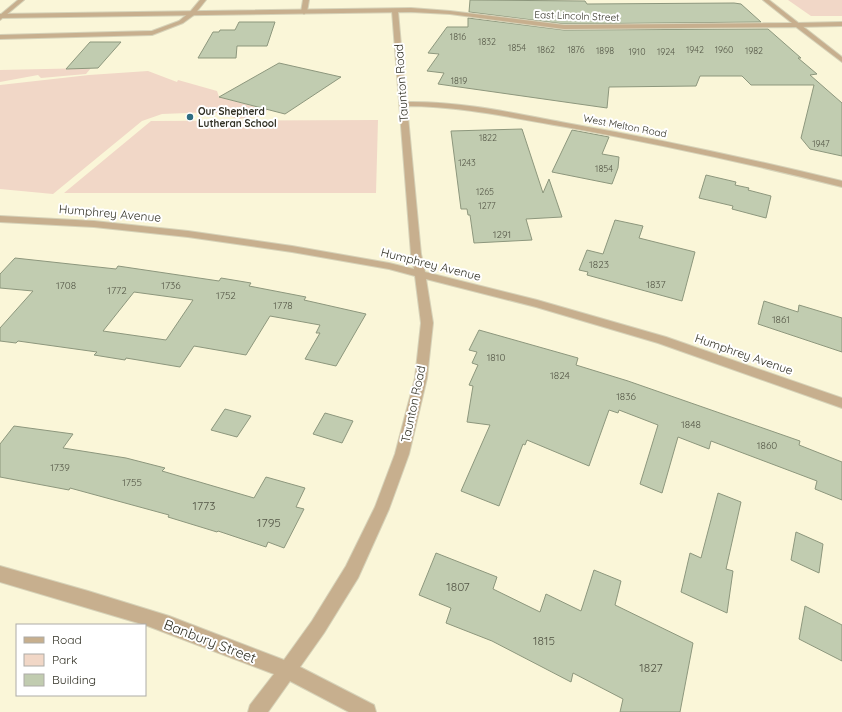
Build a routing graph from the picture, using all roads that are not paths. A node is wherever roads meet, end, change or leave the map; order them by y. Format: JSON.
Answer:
{"nodes":[{"id":1,"x":21,"y":0,"type":"edge"},
{"id":2,"x":203,"y":0,"type":"edge"},
{"id":3,"x":306,"y":0,"type":"edge"},
{"id":4,"x":766,"y":0,"type":"edge"},
{"id":5,"x":396,"y":11,"type":"junction"},
{"id":6,"x":304,"y":12,"type":"junction"},
{"id":7,"x":195,"y":13,"type":"junction"},
{"id":8,"x":1,"y":16,"type":"edge"},
{"id":9,"x":842,"y":24,"type":"edge"},
{"id":10,"x":797,"y":25,"type":"junction"},
{"id":11,"x":0,"y":37,"type":"edge"},
{"id":12,"x":842,"y":60,"type":"edge"},
{"id":13,"x":402,"y":104,"type":"junction"},
{"id":14,"x":842,"y":184,"type":"edge"},
{"id":15,"x":0,"y":219,"type":"edge"},
{"id":16,"x":420,"y":274,"type":"junction"},
{"id":17,"x":842,"y":402,"type":"edge"},
{"id":18,"x":0,"y":574,"type":"edge"},
{"id":19,"x":287,"y":670,"type":"junction"},
{"id":20,"x":257,"y":712,"type":"edge"},
{"id":21,"x":367,"y":712,"type":"edge"}],
"edges":[{"from":1,"to":8,"type":"street"},
{"from":2,"to":7,"type":"street"},
{"from":3,"to":6,"type":"street"},
{"from":4,"to":10,"type":"street"},
{"from":5,"to":6,"type":"street","name":"East Lincoln Street"},
{"from":5,"to":10,"type":"street","name":"East Lincoln Street"},
{"from":5,"to":13,"type":"street","name":"Taunton Road"},
{"from":6,"to":7,"type":"street","name":"East Lincoln Street"},
{"from":7,"to":8,"type":"street","name":"East Lincoln Street"},
{"from":7,"to":11,"type":"street"},
{"from":9,"to":10,"type":"street","name":"East Lincoln Street"},
{"from":10,"to":12,"type":"street"},
{"from":13,"to":14,"type":"street","name":"West Melton Road"},
{"from":13,"to":16,"type":"street","name":"Taunton Road"},
{"from":15,"to":16,"type":"street","name":"Humphrey Avenue"},
{"from":16,"to":17,"type":"street","name":"Humphrey Avenue"},
{"from":16,"to":19,"type":"street","name":"Taunton Road"},
{"from":18,"to":19,"type":"street","name":"Banbury Street"},
{"from":19,"to":20,"type":"street","name":"Taunton Road"},
{"from":19,"to":21,"type":"street","name":"Banbury Street"}]}
